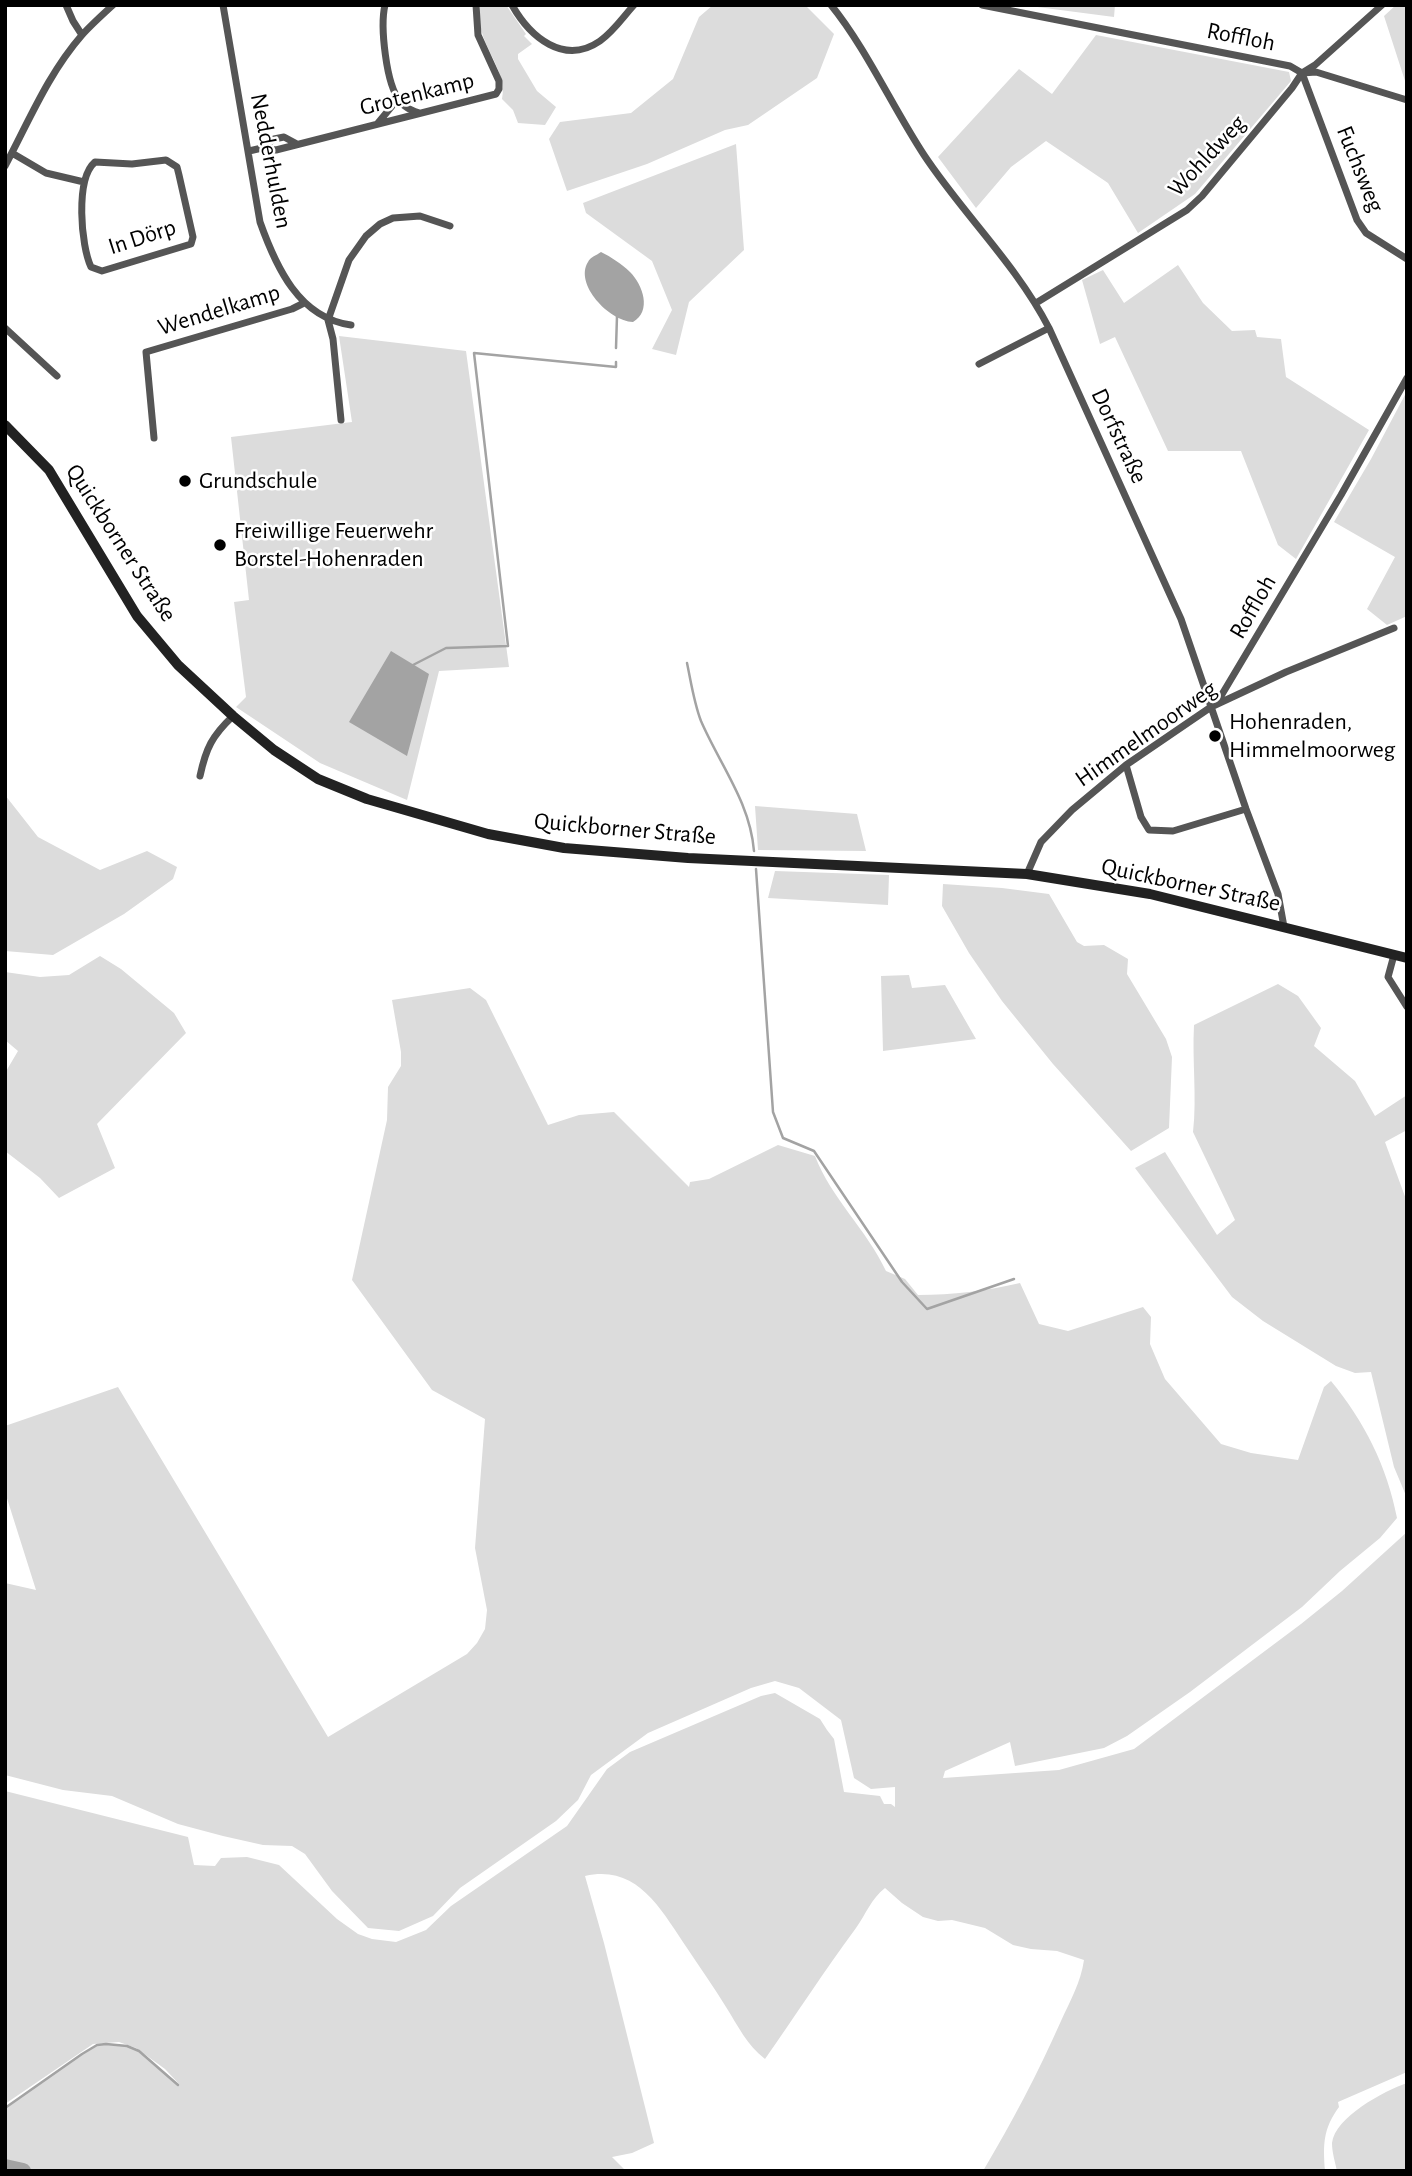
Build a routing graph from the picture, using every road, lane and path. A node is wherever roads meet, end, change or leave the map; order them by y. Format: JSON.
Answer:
{"nodes":[{"id":1,"x":66,"y":5,"type":"edge"},
{"id":2,"x":113,"y":5,"type":"edge"},
{"id":3,"x":223,"y":5,"type":"edge"},
{"id":4,"x":385,"y":5,"type":"edge"},
{"id":5,"x":476,"y":5,"type":"edge"},
{"id":6,"x":512,"y":5,"type":"edge"},
{"id":7,"x":634,"y":5,"type":"edge"},
{"id":8,"x":831,"y":5,"type":"edge"},
{"id":9,"x":982,"y":5,"type":"edge"},
{"id":10,"x":1382,"y":5,"type":"edge"},
{"id":11,"x":82,"y":34,"type":"junction"},
{"id":12,"x":1302,"y":73,"type":"junction"},
{"id":13,"x":395,"y":94,"type":"junction"},
{"id":14,"x":1407,"y":100,"type":"edge"},
{"id":15,"x":421,"y":114,"type":"junction"},
{"id":16,"x":377,"y":124,"type":"junction"},
{"id":17,"x":249,"y":151,"type":"junction"},
{"id":18,"x":12,"y":153,"type":"junction"},
{"id":19,"x":5,"y":166,"type":"edge"},
{"id":20,"x":84,"y":182,"type":"junction"},
{"id":21,"x":450,"y":226,"type":"dead end"},
{"id":22,"x":1407,"y":259,"type":"edge"},
{"id":23,"x":304,"y":303,"type":"junction"},
{"id":24,"x":1036,"y":303,"type":"junction"},
{"id":25,"x":328,"y":320,"type":"junction"},
{"id":26,"x":351,"y":325,"type":"dead end"},
{"id":27,"x":1049,"y":327,"type":"junction"},
{"id":28,"x":5,"y":328,"type":"edge"},
{"id":29,"x":979,"y":364,"type":"dead end"},
{"id":30,"x":57,"y":376,"type":"dead end"},
{"id":31,"x":1407,"y":379,"type":"edge"},
{"id":32,"x":341,"y":420,"type":"dead end"},
{"id":33,"x":5,"y":425,"type":"edge"},
{"id":34,"x":154,"y":438,"type":"dead end"},
{"id":35,"x":1394,"y":628,"type":"dead end"},
{"id":36,"x":1211,"y":707,"type":"junction"},
{"id":37,"x":233,"y":716,"type":"junction"},
{"id":38,"x":1126,"y":765,"type":"junction"},
{"id":39,"x":200,"y":776,"type":"dead end"},
{"id":40,"x":1246,"y":809,"type":"junction"},
{"id":41,"x":1027,"y":874,"type":"junction"},
{"id":42,"x":1284,"y":927,"type":"junction"},
{"id":43,"x":1395,"y":955,"type":"junction"},
{"id":44,"x":1407,"y":958,"type":"edge"},
{"id":45,"x":1407,"y":1007,"type":"edge"}],
"edges":[{"from":1,"to":11,"type":"street"},
{"from":2,"to":11,"type":"street"},
{"from":3,"to":17,"type":"street","name":"Nedderhulden"},
{"from":4,"to":13,"type":"street"},
{"from":5,"to":15,"type":"street","name":"Grotenkamp"},
{"from":6,"to":7,"type":"street"},
{"from":8,"to":24,"type":"street","name":"Dorfstraße"},
{"from":9,"to":12,"type":"street","name":"Roffloh"},
{"from":10,"to":12,"type":"street","name":"Wohldweg"},
{"from":11,"to":18,"type":"street"},
{"from":12,"to":14,"type":"street","name":"Roffloh"},
{"from":12,"to":22,"type":"street","name":"Fuchsweg"},
{"from":12,"to":24,"type":"street","name":"Wohldweg"},
{"from":13,"to":15,"type":"street"},
{"from":13,"to":16,"type":"street"},
{"from":15,"to":16,"type":"street","name":"Grotenkamp"},
{"from":16,"to":17,"type":"street","name":"Grotenkamp"},
{"from":17,"to":23,"type":"street","name":"Nedderhulden"},
{"from":18,"to":19,"type":"street"},
{"from":18,"to":20,"type":"street"},
{"from":20,"to":20,"type":"street","name":"In Dörp"},
{"from":21,"to":25,"type":"street"},
{"from":23,"to":25,"type":"street","name":"Nedderhulden"},
{"from":23,"to":34,"type":"street","name":"Wendelkamp"},
{"from":24,"to":27,"type":"street","name":"Dorfstraße"},
{"from":25,"to":26,"type":"street","name":"Nedderhulden"},
{"from":25,"to":32,"type":"street"},
{"from":27,"to":29,"type":"street"},
{"from":27,"to":36,"type":"street","name":"Dorfstraße"},
{"from":28,"to":30,"type":"street"},
{"from":31,"to":36,"type":"street","name":"Roffloh"},
{"from":33,"to":37,"type":"main road","name":"Quickborner Straße"},
{"from":35,"to":36,"type":"street","name":"Himmelmoorweg"},
{"from":36,"to":38,"type":"street","name":"Himmelmoorweg"},
{"from":36,"to":40,"type":"street","name":"Dorfstraße"},
{"from":37,"to":39,"type":"street"},
{"from":37,"to":41,"type":"main road","name":"Quickborner Straße"},
{"from":38,"to":40,"type":"street"},
{"from":38,"to":41,"type":"street","name":"Himmelmoorweg"},
{"from":40,"to":42,"type":"street","name":"Dorfstraße"},
{"from":41,"to":42,"type":"main road","name":"Quickborner Straße"},
{"from":42,"to":43,"type":"main road","name":"Quickborner Straße"},
{"from":43,"to":44,"type":"main road","name":"Quickborner Straße"},
{"from":43,"to":45,"type":"street"}]}
